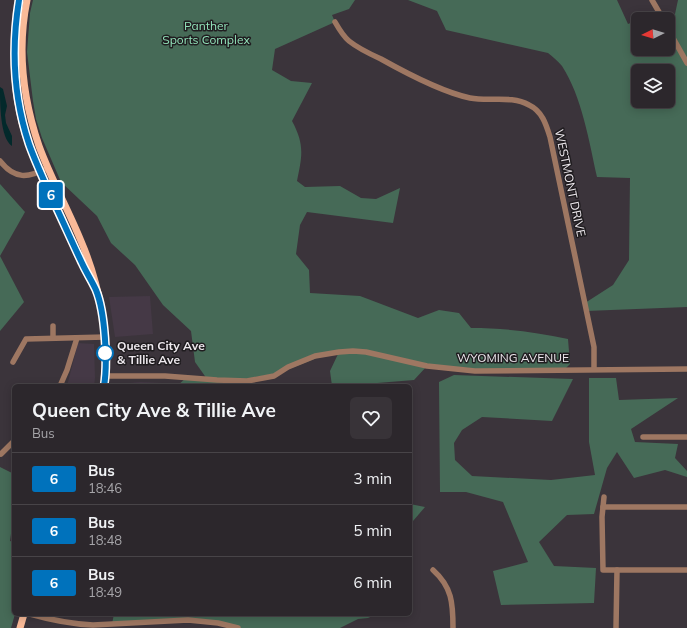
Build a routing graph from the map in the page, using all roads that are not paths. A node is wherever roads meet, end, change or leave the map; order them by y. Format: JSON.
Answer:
{"nodes":[{"id":1,"x":19,"y":0,"type":"edge"},
{"id":2,"x":27,"y":0,"type":"edge"},
{"id":3,"x":652,"y":0,"type":"edge"},
{"id":4,"x":659,"y":12,"type":"edge"},
{"id":5,"x":335,"y":22,"type":"dead end"},
{"id":6,"x":675,"y":42,"type":"edge"},
{"id":7,"x":687,"y":63,"type":"edge"},
{"id":8,"x":0,"y":161,"type":"edge"},
{"id":9,"x":48,"y":168,"type":"junction"},
{"id":10,"x":41,"y":172,"type":"junction"},
{"id":11,"x":96,"y":290,"type":"junction"},
{"id":12,"x":52,"y":326,"type":"dead end"},
{"id":13,"x":105,"y":337,"type":"junction"},
{"id":14,"x":53,"y":338,"type":"junction"},
{"id":15,"x":77,"y":338,"type":"junction"},
{"id":16,"x":13,"y":362,"type":"dead end"},
{"id":17,"x":594,"y":369,"type":"junction"},
{"id":18,"x":687,"y":369,"type":"edge"},
{"id":19,"x":106,"y":376,"type":"junction"},
{"id":20,"x":61,"y":384,"type":"edge"},
{"id":21,"x":104,"y":384,"type":"edge"},
{"id":22,"x":643,"y":436,"type":"dead end"},
{"id":23,"x":687,"y":437,"type":"edge"},
{"id":24,"x":12,"y":443,"type":"edge"},
{"id":25,"x":1,"y":454,"type":"edge"},
{"id":26,"x":604,"y":498,"type":"dead end"},
{"id":27,"x":687,"y":507,"type":"edge"},
{"id":28,"x":603,"y":508,"type":"junction"},
{"id":29,"x":433,"y":570,"type":"dead end"},
{"id":30,"x":617,"y":570,"type":"junction"},
{"id":31,"x":687,"y":570,"type":"edge"},
{"id":32,"x":23,"y":616,"type":"edge"},
{"id":33,"x":37,"y":616,"type":"edge"},
{"id":34,"x":45,"y":616,"type":"edge"},
{"id":35,"x":48,"y":619,"type":"junction"},
{"id":36,"x":219,"y":625,"type":"edge"},
{"id":37,"x":20,"y":628,"type":"edge"},
{"id":38,"x":238,"y":628,"type":"edge"},
{"id":39,"x":453,"y":628,"type":"edge"},
{"id":40,"x":616,"y":628,"type":"edge"}],
"edges":[{"from":1,"to":10,"type":"main road"},
{"from":2,"to":9,"type":"main road"},
{"from":3,"to":4,"type":"street"},
{"from":5,"to":17,"type":"street","name":"WESTMONT DRIVE"},
{"from":6,"to":7,"type":"street"},
{"from":8,"to":10,"type":"street"},
{"from":9,"to":10,"type":"street"},
{"from":9,"to":11,"type":"main road"},
{"from":10,"to":11,"type":"main road"},
{"from":11,"to":13,"type":"main road"},
{"from":12,"to":14,"type":"street"},
{"from":13,"to":15,"type":"street"},
{"from":13,"to":19,"type":"main road"},
{"from":14,"to":15,"type":"street"},
{"from":14,"to":16,"type":"street"},
{"from":15,"to":20,"type":"street"},
{"from":17,"to":18,"type":"street","name":"WYOMING AVENUE"},
{"from":17,"to":19,"type":"street","name":"WYOMING AVENUE"},
{"from":19,"to":21,"type":"main road"},
{"from":22,"to":23,"type":"street"},
{"from":24,"to":25,"type":"street"},
{"from":26,"to":28,"type":"street"},
{"from":27,"to":28,"type":"street"},
{"from":28,"to":30,"type":"street"},
{"from":29,"to":39,"type":"street"},
{"from":30,"to":31,"type":"street"},
{"from":30,"to":40,"type":"street"},
{"from":32,"to":37,"type":"main road"},
{"from":33,"to":35,"type":"street"},
{"from":34,"to":35,"type":"street"},
{"from":35,"to":36,"type":"street"},
{"from":36,"to":38,"type":"street"}]}
